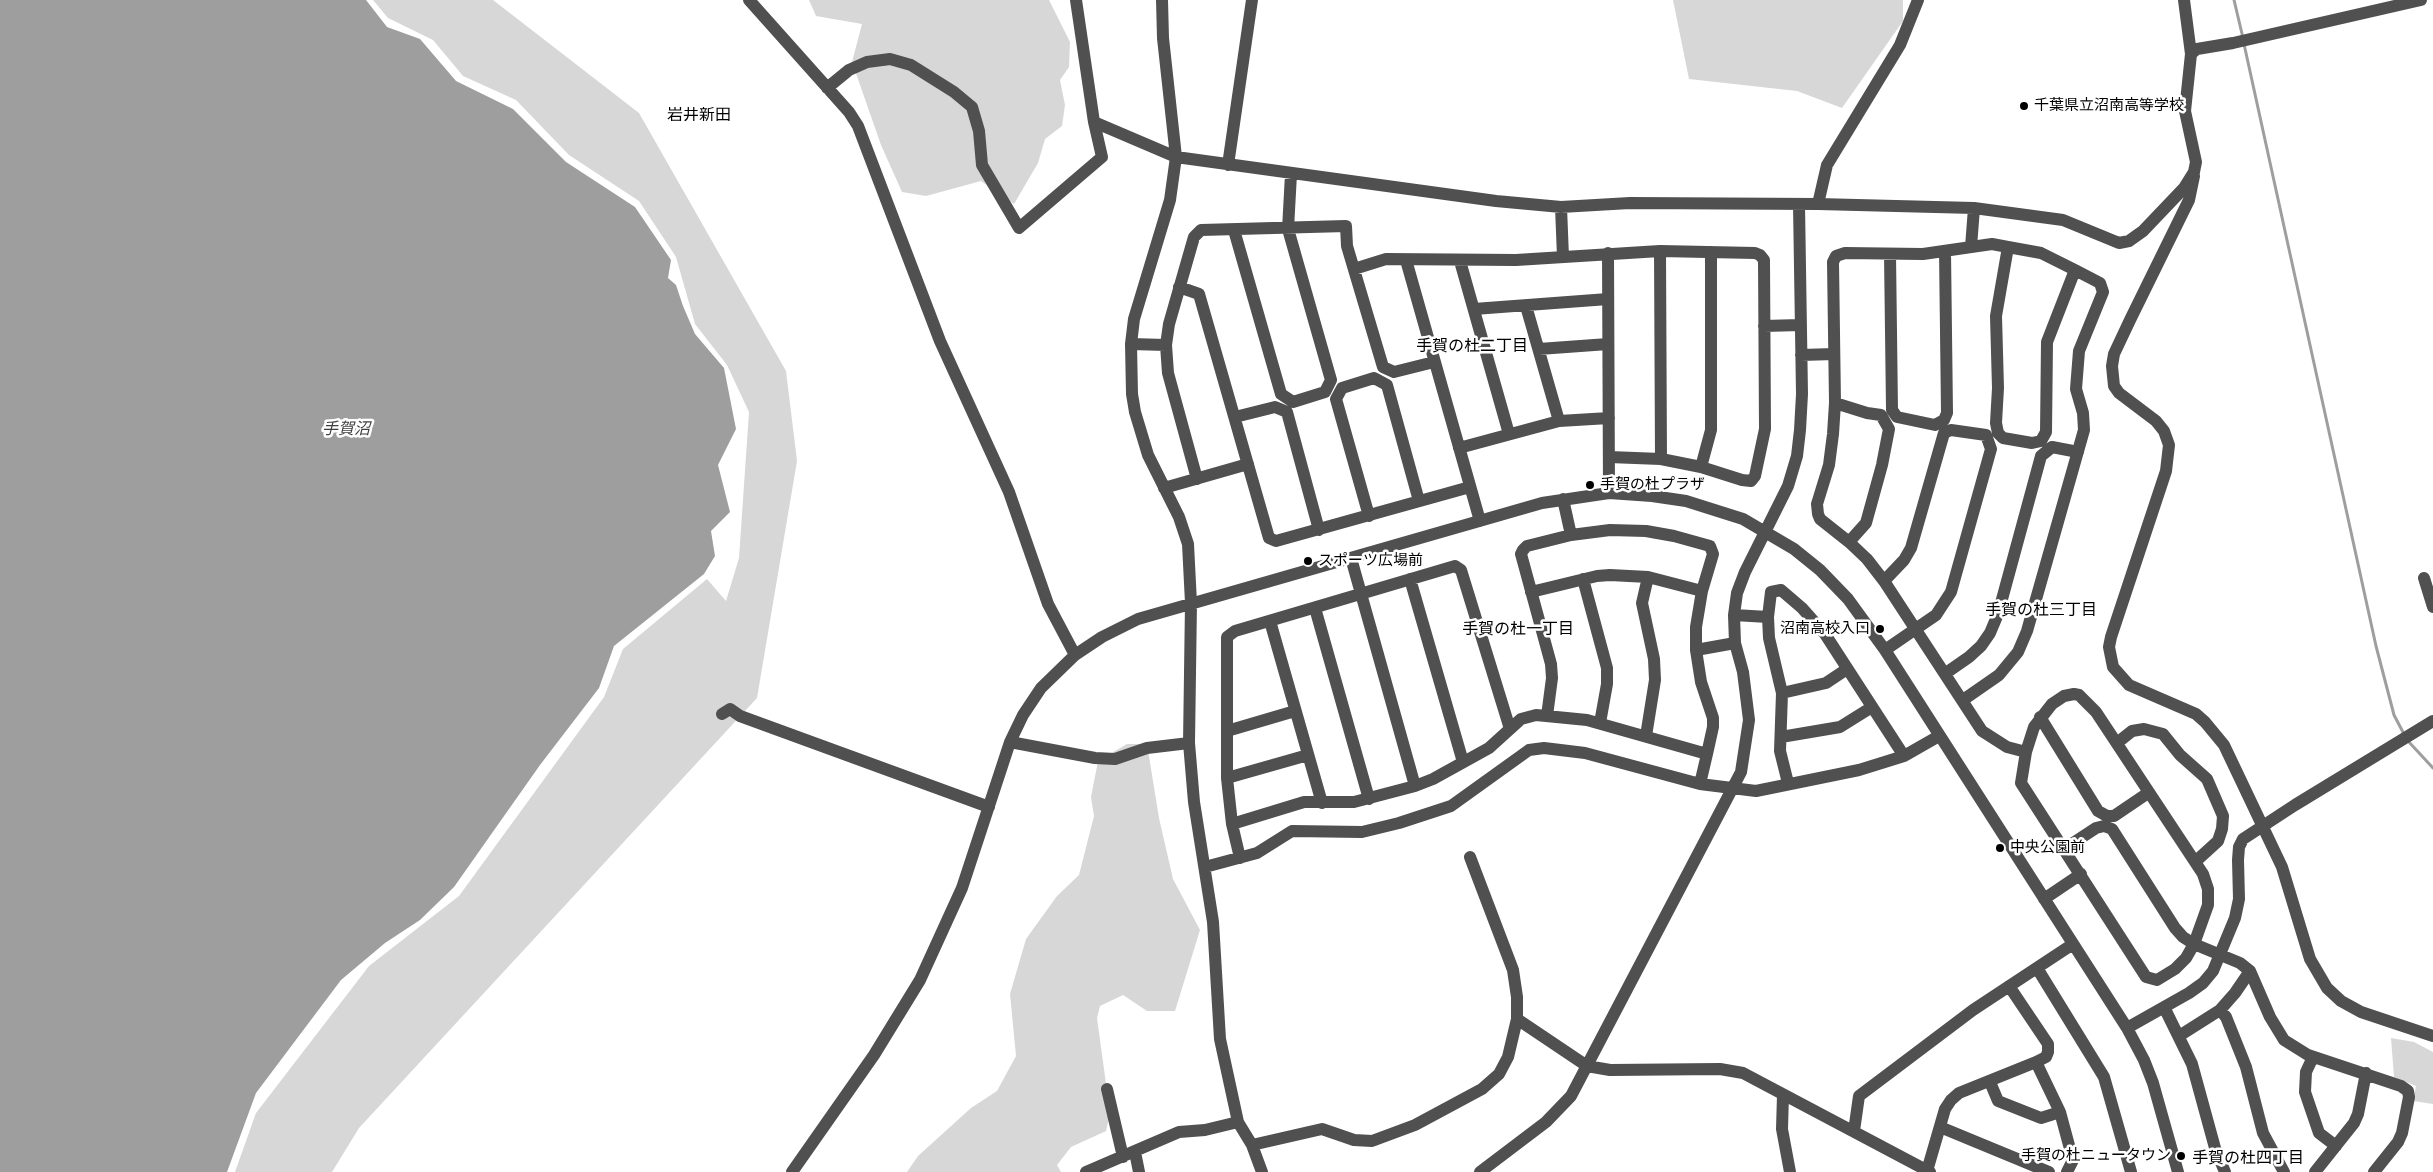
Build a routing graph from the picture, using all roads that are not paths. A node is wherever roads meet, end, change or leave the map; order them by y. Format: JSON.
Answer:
{"nodes":[{"id":1,"x":749,"y":0,"type":"edge"},
{"id":2,"x":1076,"y":0,"type":"edge"},
{"id":3,"x":1162,"y":0,"type":"edge"},
{"id":4,"x":1252,"y":0,"type":"edge"},
{"id":5,"x":1918,"y":0,"type":"edge"},
{"id":6,"x":2184,"y":0,"type":"edge"},
{"id":7,"x":2421,"y":0,"type":"edge"},
{"id":8,"x":2191,"y":54,"type":"junction"},
{"id":9,"x":827,"y":88,"type":"junction"},
{"id":10,"x":1094,"y":122,"type":"junction"},
{"id":11,"x":1176,"y":156,"type":"junction"},
{"id":12,"x":1228,"y":165,"type":"junction"},
{"id":13,"x":2194,"y":172,"type":"junction"},
{"id":14,"x":1291,"y":174,"type":"junction"},
{"id":15,"x":1799,"y":204,"type":"junction"},
{"id":16,"x":1818,"y":204,"type":"junction"},
{"id":17,"x":1561,"y":207,"type":"junction"},
{"id":18,"x":1974,"y":208,"type":"junction"},
{"id":19,"x":1288,"y":229,"type":"junction"},
{"id":20,"x":1234,"y":230,"type":"junction"},
{"id":21,"x":1971,"y":247,"type":"junction"},
{"id":22,"x":2008,"y":247,"type":"junction"},
{"id":23,"x":1660,"y":251,"type":"junction"},
{"id":24,"x":1945,"y":251,"type":"junction"},
{"id":25,"x":1711,"y":252,"type":"junction"},
{"id":26,"x":1608,"y":253,"type":"junction"},
{"id":27,"x":1890,"y":254,"type":"junction"},
{"id":28,"x":1563,"y":257,"type":"junction"},
{"id":29,"x":1406,"y":260,"type":"junction"},
{"id":30,"x":1460,"y":261,"type":"junction"},
{"id":31,"x":1354,"y":269,"type":"junction"},
{"id":32,"x":2075,"y":270,"type":"junction"},
{"id":33,"x":1179,"y":287,"type":"junction"},
{"id":34,"x":1608,"y":300,"type":"junction"},
{"id":35,"x":1526,"y":306,"type":"junction"},
{"id":36,"x":1474,"y":309,"type":"junction"},
{"id":37,"x":1800,"y":325,"type":"junction"},
{"id":38,"x":1764,"y":326,"type":"junction"},
{"id":39,"x":1131,"y":344,"type":"junction"},
{"id":40,"x":1608,"y":344,"type":"junction"},
{"id":41,"x":1166,"y":345,"type":"junction"},
{"id":42,"x":1539,"y":349,"type":"junction"},
{"id":43,"x":1834,"y":354,"type":"junction"},
{"id":44,"x":1802,"y":355,"type":"junction"},
{"id":45,"x":1434,"y":362,"type":"junction"},
{"id":46,"x":1835,"y":403,"type":"junction"},
{"id":47,"x":1234,"y":417,"type":"junction"},
{"id":48,"x":1610,"y":418,"type":"junction"},
{"id":49,"x":1559,"y":421,"type":"junction"},
{"id":50,"x":1509,"y":434,"type":"junction"},
{"id":51,"x":1459,"y":448,"type":"junction"},
{"id":52,"x":2078,"y":452,"type":"junction"},
{"id":53,"x":1609,"y":457,"type":"junction"},
{"id":54,"x":1661,"y":459,"type":"junction"},
{"id":55,"x":1248,"y":464,"type":"junction"},
{"id":56,"x":1701,"y":467,"type":"junction"},
{"id":57,"x":1197,"y":478,"type":"junction"},
{"id":58,"x":1470,"y":487,"type":"junction"},
{"id":59,"x":1164,"y":488,"type":"junction"},
{"id":60,"x":1609,"y":494,"type":"junction"},
{"id":61,"x":1562,"y":499,"type":"junction"},
{"id":62,"x":1419,"y":501,"type":"junction"},
{"id":63,"x":1369,"y":516,"type":"junction"},
{"id":64,"x":1480,"y":521,"type":"junction"},
{"id":65,"x":1319,"y":530,"type":"junction"},
{"id":66,"x":1766,"y":532,"type":"junction"},
{"id":67,"x":1571,"y":535,"type":"junction"},
{"id":68,"x":1849,"y":542,"type":"junction"},
{"id":69,"x":1350,"y":558,"type":"junction"},
{"id":70,"x":1648,"y":577,"type":"junction"},
{"id":71,"x":2424,"y":578,"type":"dead end"},
{"id":72,"x":1583,"y":579,"type":"junction"},
{"id":73,"x":1410,"y":580,"type":"junction"},
{"id":74,"x":1884,"y":581,"type":"junction"},
{"id":75,"x":1702,"y":591,"type":"junction"},
{"id":76,"x":1530,"y":592,"type":"junction"},
{"id":77,"x":1360,"y":594,"type":"junction"},
{"id":78,"x":1191,"y":603,"type":"junction"},
{"id":79,"x":2433,"y":606,"type":"edge"},
{"id":80,"x":1315,"y":608,"type":"junction"},
{"id":81,"x":1734,"y":615,"type":"junction"},
{"id":82,"x":1768,"y":617,"type":"junction"},
{"id":83,"x":1270,"y":621,"type":"junction"},
{"id":84,"x":1918,"y":629,"type":"junction"},
{"id":85,"x":1735,"y":643,"type":"junction"},
{"id":86,"x":1696,"y":650,"type":"junction"},
{"id":87,"x":1885,"y":650,"type":"junction"},
{"id":88,"x":1075,"y":655,"type":"junction"},
{"id":89,"x":1848,"y":669,"type":"junction"},
{"id":90,"x":1946,"y":673,"type":"junction"},
{"id":91,"x":1782,"y":693,"type":"junction"},
{"id":92,"x":1963,"y":700,"type":"junction"},
{"id":93,"x":1872,"y":707,"type":"junction"},
{"id":94,"x":1295,"y":711,"type":"junction"},
{"id":95,"x":722,"y":714,"type":"dead end"},
{"id":96,"x":1547,"y":716,"type":"junction"},
{"id":97,"x":2040,"y":717,"type":"junction"},
{"id":98,"x":2433,"y":721,"type":"edge"},
{"id":99,"x":1600,"y":723,"type":"junction"},
{"id":100,"x":1510,"y":729,"type":"junction"},
{"id":101,"x":1227,"y":730,"type":"junction"},
{"id":102,"x":1646,"y":736,"type":"junction"},
{"id":103,"x":1939,"y":736,"type":"junction"},
{"id":104,"x":1781,"y":737,"type":"junction"},
{"id":105,"x":1010,"y":742,"type":"junction"},
{"id":106,"x":1189,"y":743,"type":"junction"},
{"id":107,"x":2117,"y":743,"type":"junction"},
{"id":108,"x":2026,"y":752,"type":"junction"},
{"id":109,"x":1707,"y":754,"type":"junction"},
{"id":110,"x":1308,"y":755,"type":"junction"},
{"id":111,"x":1904,"y":756,"type":"junction"},
{"id":112,"x":1463,"y":762,"type":"junction"},
{"id":113,"x":1227,"y":778,"type":"junction"},
{"id":114,"x":1700,"y":784,"type":"junction"},
{"id":115,"x":1788,"y":784,"type":"junction"},
{"id":116,"x":1415,"y":786,"type":"junction"},
{"id":117,"x":1734,"y":788,"type":"junction"},
{"id":118,"x":2148,"y":793,"type":"junction"},
{"id":119,"x":1369,"y":800,"type":"junction"},
{"id":120,"x":1322,"y":803,"type":"junction"},
{"id":121,"x":988,"y":807,"type":"junction"},
{"id":122,"x":1232,"y":824,"type":"junction"},
{"id":123,"x":2263,"y":824,"type":"junction"},
{"id":124,"x":2064,"y":849,"type":"junction"},
{"id":125,"x":1470,"y":857,"type":"dead end"},
{"id":126,"x":1240,"y":858,"type":"junction"},
{"id":127,"x":2194,"y":862,"type":"junction"},
{"id":128,"x":1205,"y":867,"type":"junction"},
{"id":129,"x":2081,"y":874,"type":"junction"},
{"id":130,"x":2044,"y":899,"type":"junction"},
{"id":131,"x":2073,"y":944,"type":"junction"},
{"id":132,"x":2194,"y":944,"type":"junction"},
{"id":133,"x":2220,"y":956,"type":"junction"},
{"id":134,"x":2037,"y":968,"type":"junction"},
{"id":135,"x":2250,"y":971,"type":"junction"},
{"id":136,"x":2009,"y":986,"type":"junction"},
{"id":137,"x":2164,"y":1007,"type":"junction"},
{"id":138,"x":2220,"y":1010,"type":"junction"},
{"id":139,"x":1517,"y":1019,"type":"junction"},
{"id":140,"x":2127,"y":1028,"type":"junction"},
{"id":141,"x":2179,"y":1036,"type":"junction"},
{"id":142,"x":2433,"y":1036,"type":"edge"},
{"id":143,"x":2313,"y":1057,"type":"junction"},
{"id":144,"x":2036,"y":1062,"type":"junction"},
{"id":145,"x":1587,"y":1066,"type":"junction"},
{"id":146,"x":2366,"y":1073,"type":"junction"},
{"id":147,"x":1990,"y":1082,"type":"junction"},
{"id":148,"x":1107,"y":1089,"type":"dead end"},
{"id":149,"x":1783,"y":1095,"type":"junction"},
{"id":150,"x":2060,"y":1112,"type":"junction"},
{"id":151,"x":1238,"y":1122,"type":"junction"},
{"id":152,"x":1940,"y":1127,"type":"junction"},
{"id":153,"x":1854,"y":1131,"type":"junction"},
{"id":154,"x":1252,"y":1145,"type":"junction"},
{"id":155,"x":2336,"y":1146,"type":"junction"},
{"id":156,"x":1135,"y":1152,"type":"junction"},
{"id":157,"x":1123,"y":1157,"type":"junction"},
{"id":158,"x":1090,"y":1171,"type":"edge"},
{"id":159,"x":1929,"y":1171,"type":"edge"},
{"id":160,"x":2222,"y":1171,"type":"edge"},
{"id":161,"x":792,"y":1172,"type":"edge"},
{"id":162,"x":1139,"y":1172,"type":"edge"},
{"id":163,"x":1262,"y":1172,"type":"edge"},
{"id":164,"x":1480,"y":1172,"type":"edge"},
{"id":165,"x":1790,"y":1172,"type":"edge"},
{"id":166,"x":2049,"y":1172,"type":"edge"},
{"id":167,"x":2067,"y":1172,"type":"edge"},
{"id":168,"x":2131,"y":1172,"type":"edge"},
{"id":169,"x":2178,"y":1172,"type":"edge"},
{"id":170,"x":2284,"y":1172,"type":"edge"},
{"id":171,"x":2315,"y":1172,"type":"edge"},
{"id":172,"x":2374,"y":1172,"type":"edge"}],
"edges":[{"from":1,"to":9,"type":"street"},
{"from":2,"to":10,"type":"street"},
{"from":3,"to":11,"type":"street"},
{"from":4,"to":12,"type":"street"},
{"from":5,"to":16,"type":"street"},
{"from":6,"to":8,"type":"street"},
{"from":7,"to":8,"type":"street"},
{"from":8,"to":13,"type":"street"},
{"from":9,"to":10,"type":"street"},
{"from":9,"to":88,"type":"street"},
{"from":10,"to":11,"type":"street"},
{"from":11,"to":12,"type":"street"},
{"from":11,"to":39,"type":"street"},
{"from":12,"to":14,"type":"street"},
{"from":13,"to":18,"type":"street"},
{"from":13,"to":123,"type":"street"},
{"from":14,"to":17,"type":"street"},
{"from":14,"to":19,"type":"street"},
{"from":15,"to":16,"type":"street"},
{"from":15,"to":17,"type":"street"},
{"from":15,"to":37,"type":"street"},
{"from":16,"to":18,"type":"street"},
{"from":17,"to":28,"type":"street"},
{"from":18,"to":21,"type":"street"},
{"from":19,"to":20,"type":"street"},
{"from":19,"to":20,"type":"street"},
{"from":19,"to":31,"type":"street"},
{"from":20,"to":33,"type":"street"},
{"from":21,"to":22,"type":"street"},
{"from":21,"to":24,"type":"street"},
{"from":22,"to":32,"type":"street"},
{"from":22,"to":32,"type":"street"},
{"from":23,"to":25,"type":"street"},
{"from":23,"to":26,"type":"street"},
{"from":23,"to":54,"type":"street"},
{"from":24,"to":27,"type":"street"},
{"from":24,"to":27,"type":"street"},
{"from":25,"to":38,"type":"street"},
{"from":25,"to":56,"type":"street"},
{"from":26,"to":28,"type":"street"},
{"from":26,"to":34,"type":"street"},
{"from":27,"to":43,"type":"street"},
{"from":28,"to":30,"type":"street"},
{"from":29,"to":30,"type":"street"},
{"from":29,"to":31,"type":"street"},
{"from":29,"to":45,"type":"street"},
{"from":30,"to":36,"type":"street"},
{"from":31,"to":45,"type":"street"},
{"from":32,"to":52,"type":"street"},
{"from":33,"to":41,"type":"street"},
{"from":33,"to":47,"type":"street"},
{"from":34,"to":35,"type":"street"},
{"from":34,"to":40,"type":"street"},
{"from":35,"to":36,"type":"street"},
{"from":35,"to":42,"type":"street"},
{"from":36,"to":50,"type":"street"},
{"from":37,"to":38,"type":"street"},
{"from":37,"to":44,"type":"street"},
{"from":38,"to":56,"type":"street"},
{"from":39,"to":41,"type":"street"},
{"from":39,"to":59,"type":"street"},
{"from":40,"to":42,"type":"street"},
{"from":40,"to":48,"type":"street"},
{"from":41,"to":57,"type":"street"},
{"from":42,"to":49,"type":"street"},
{"from":43,"to":44,"type":"street"},
{"from":43,"to":46,"type":"street"},
{"from":44,"to":66,"type":"street"},
{"from":45,"to":51,"type":"street"},
{"from":46,"to":68,"type":"street"},
{"from":46,"to":68,"type":"street"},
{"from":47,"to":55,"type":"street"},
{"from":47,"to":65,"type":"street"},
{"from":48,"to":49,"type":"street"},
{"from":48,"to":53,"type":"street"},
{"from":49,"to":50,"type":"street"},
{"from":50,"to":51,"type":"street"},
{"from":51,"to":58,"type":"street"},
{"from":52,"to":90,"type":"street"},
{"from":52,"to":92,"type":"street"},
{"from":53,"to":54,"type":"street"},
{"from":53,"to":60,"type":"street"},
{"from":54,"to":56,"type":"street"},
{"from":55,"to":57,"type":"street"},
{"from":55,"to":65,"type":"street"},
{"from":57,"to":59,"type":"street"},
{"from":58,"to":62,"type":"street"},
{"from":58,"to":64,"type":"street"},
{"from":59,"to":78,"type":"street"},
{"from":60,"to":61,"type":"street"},
{"from":60,"to":66,"type":"street"},
{"from":61,"to":64,"type":"street"},
{"from":61,"to":67,"type":"street"},
{"from":62,"to":63,"type":"street"},
{"from":62,"to":63,"type":"street"},
{"from":63,"to":65,"type":"street"},
{"from":64,"to":69,"type":"street"},
{"from":66,"to":81,"type":"street"},
{"from":66,"to":87,"type":"street"},
{"from":67,"to":75,"type":"street"},
{"from":67,"to":76,"type":"street"},
{"from":68,"to":74,"type":"street"},
{"from":69,"to":77,"type":"street"},
{"from":69,"to":78,"type":"street"},
{"from":70,"to":72,"type":"street"},
{"from":70,"to":75,"type":"street"},
{"from":70,"to":102,"type":"street"},
{"from":71,"to":79,"type":"street"},
{"from":72,"to":76,"type":"street"},
{"from":72,"to":99,"type":"street"},
{"from":73,"to":77,"type":"street"},
{"from":73,"to":100,"type":"street"},
{"from":73,"to":112,"type":"street"},
{"from":74,"to":84,"type":"street"},
{"from":74,"to":84,"type":"street"},
{"from":75,"to":86,"type":"street"},
{"from":76,"to":96,"type":"street"},
{"from":77,"to":80,"type":"street"},
{"from":77,"to":116,"type":"street"},
{"from":78,"to":88,"type":"street"},
{"from":78,"to":106,"type":"street"},
{"from":80,"to":83,"type":"street"},
{"from":80,"to":119,"type":"street"},
{"from":81,"to":82,"type":"street"},
{"from":81,"to":85,"type":"street"},
{"from":82,"to":89,"type":"street"},
{"from":82,"to":91,"type":"street"},
{"from":83,"to":94,"type":"street"},
{"from":83,"to":101,"type":"street"},
{"from":84,"to":87,"type":"street"},
{"from":84,"to":90,"type":"street"},
{"from":85,"to":86,"type":"street"},
{"from":85,"to":117,"type":"street"},
{"from":86,"to":109,"type":"street"},
{"from":87,"to":103,"type":"street"},
{"from":88,"to":105,"type":"street"},
{"from":89,"to":91,"type":"street"},
{"from":89,"to":93,"type":"street"},
{"from":90,"to":92,"type":"street"},
{"from":91,"to":104,"type":"street"},
{"from":92,"to":108,"type":"street"},
{"from":93,"to":104,"type":"street"},
{"from":93,"to":111,"type":"street"},
{"from":94,"to":101,"type":"street"},
{"from":94,"to":110,"type":"street"},
{"from":95,"to":121,"type":"street"},
{"from":96,"to":99,"type":"street"},
{"from":96,"to":100,"type":"street"},
{"from":97,"to":107,"type":"street"},
{"from":97,"to":108,"type":"street"},
{"from":97,"to":118,"type":"street"},
{"from":98,"to":123,"type":"street"},
{"from":99,"to":102,"type":"street"},
{"from":100,"to":112,"type":"street"},
{"from":101,"to":113,"type":"street"},
{"from":102,"to":109,"type":"street"},
{"from":103,"to":111,"type":"street"},
{"from":103,"to":130,"type":"street"},
{"from":104,"to":115,"type":"street"},
{"from":105,"to":106,"type":"street"},
{"from":105,"to":121,"type":"street"},
{"from":106,"to":128,"type":"street"},
{"from":107,"to":118,"type":"street"},
{"from":107,"to":127,"type":"street"},
{"from":108,"to":124,"type":"street"},
{"from":109,"to":114,"type":"street"},
{"from":110,"to":113,"type":"street"},
{"from":110,"to":120,"type":"street"},
{"from":111,"to":115,"type":"street"},
{"from":112,"to":116,"type":"street"},
{"from":113,"to":122,"type":"street"},
{"from":114,"to":117,"type":"street"},
{"from":114,"to":126,"type":"street"},
{"from":115,"to":117,"type":"street"},
{"from":116,"to":119,"type":"street"},
{"from":117,"to":145,"type":"street"},
{"from":118,"to":127,"type":"street"},
{"from":119,"to":120,"type":"street"},
{"from":120,"to":122,"type":"street"},
{"from":121,"to":161,"type":"street"},
{"from":122,"to":126,"type":"street"},
{"from":123,"to":133,"type":"street"},
{"from":123,"to":142,"type":"street"},
{"from":124,"to":129,"type":"street"},
{"from":124,"to":132,"type":"street"},
{"from":125,"to":139,"type":"street"},
{"from":126,"to":128,"type":"street"},
{"from":127,"to":132,"type":"street"},
{"from":128,"to":151,"type":"street"},
{"from":129,"to":130,"type":"street"},
{"from":129,"to":132,"type":"street"},
{"from":130,"to":131,"type":"street"},
{"from":131,"to":134,"type":"street"},
{"from":131,"to":140,"type":"street"},
{"from":132,"to":133,"type":"street"},
{"from":133,"to":135,"type":"street"},
{"from":133,"to":137,"type":"street"},
{"from":134,"to":136,"type":"street"},
{"from":134,"to":168,"type":"street"},
{"from":135,"to":138,"type":"street"},
{"from":135,"to":143,"type":"street"},
{"from":136,"to":144,"type":"street"},
{"from":136,"to":153,"type":"street"},
{"from":137,"to":140,"type":"street"},
{"from":137,"to":141,"type":"street"},
{"from":138,"to":141,"type":"street"},
{"from":138,"to":170,"type":"street"},
{"from":139,"to":145,"type":"street"},
{"from":139,"to":154,"type":"street"},
{"from":140,"to":169,"type":"street"},
{"from":141,"to":160,"type":"street"},
{"from":143,"to":146,"type":"street"},
{"from":143,"to":155,"type":"street"},
{"from":144,"to":147,"type":"street"},
{"from":144,"to":150,"type":"street"},
{"from":145,"to":149,"type":"street"},
{"from":145,"to":164,"type":"street"},
{"from":146,"to":155,"type":"street"},
{"from":146,"to":172,"type":"street"},
{"from":147,"to":150,"type":"street"},
{"from":147,"to":152,"type":"street"},
{"from":148,"to":157,"type":"street"},
{"from":149,"to":153,"type":"street"},
{"from":149,"to":165,"type":"street"},
{"from":150,"to":167,"type":"street"},
{"from":151,"to":154,"type":"street"},
{"from":151,"to":156,"type":"street"},
{"from":152,"to":159,"type":"street"},
{"from":152,"to":166,"type":"street"},
{"from":153,"to":159,"type":"street"},
{"from":154,"to":163,"type":"street"},
{"from":155,"to":171,"type":"street"},
{"from":156,"to":157,"type":"street"},
{"from":156,"to":162,"type":"street"},
{"from":157,"to":158,"type":"street"}]}
